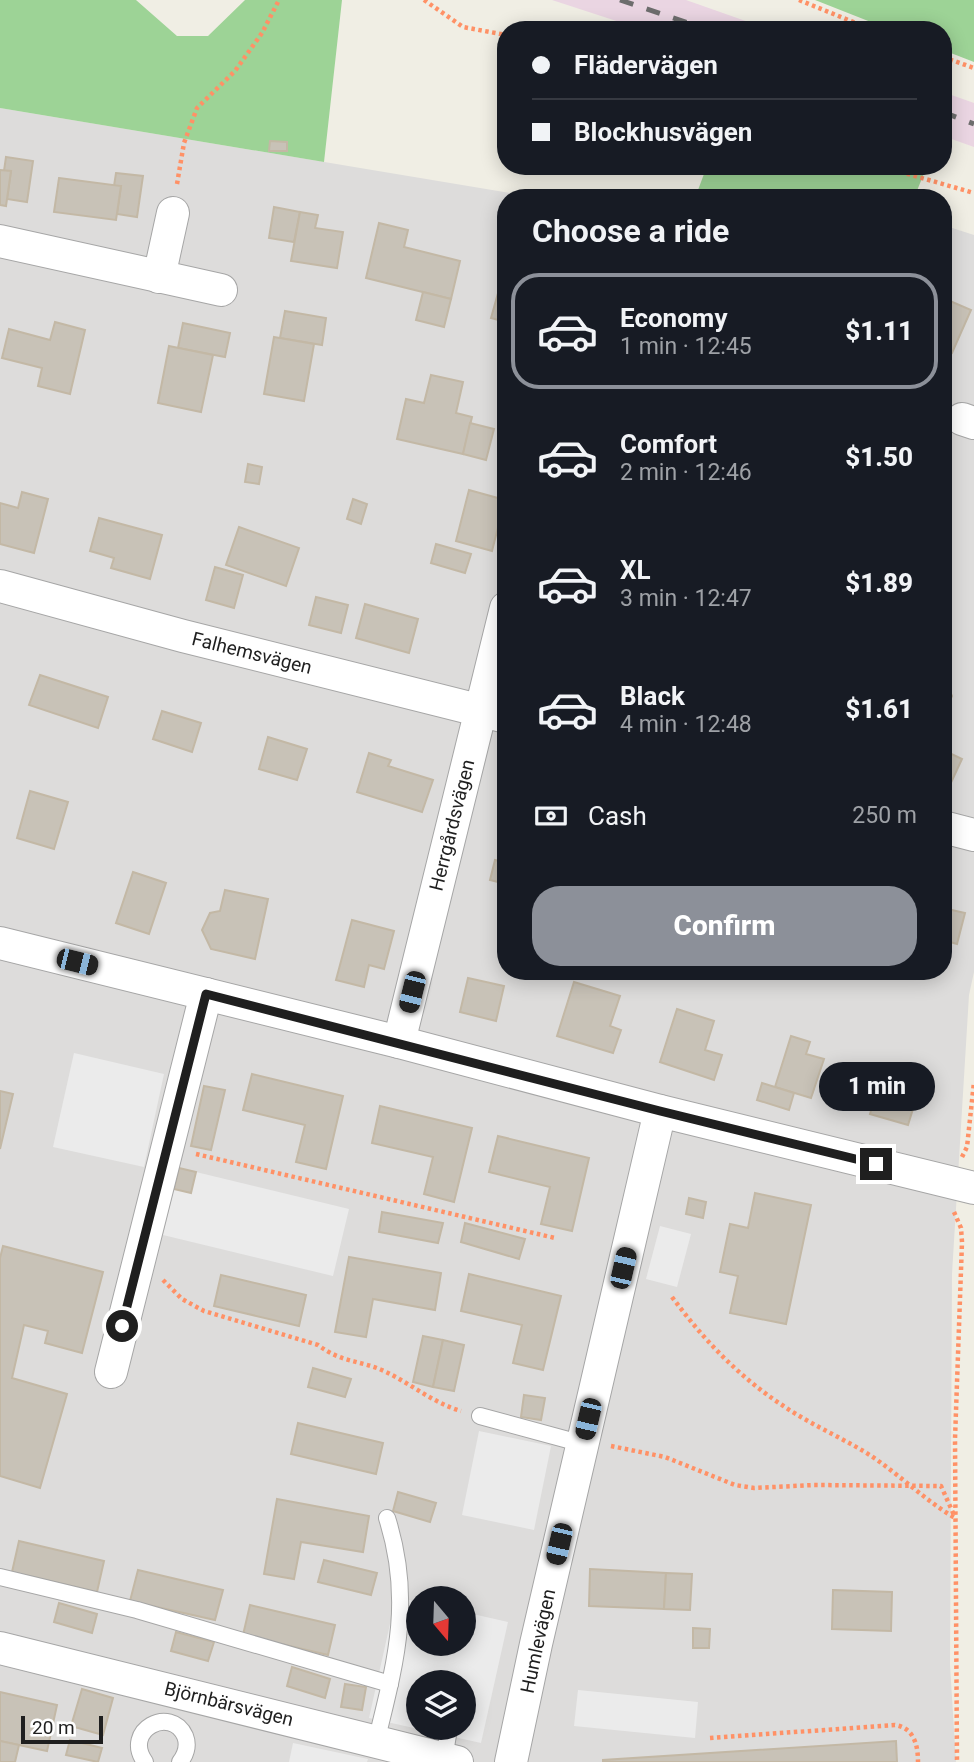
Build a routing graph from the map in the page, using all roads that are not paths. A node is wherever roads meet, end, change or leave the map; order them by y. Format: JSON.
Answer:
{"nodes":[{"id":1,"x":173,"y":213,"type":"road end"},
{"id":2,"x":0,"y":241,"type":"edge"},
{"id":3,"x":159,"y":277,"type":"junction"},
{"id":4,"x":221,"y":290,"type":"dead end"},
{"id":5,"x":0,"y":586,"type":"edge"},
{"id":6,"x":497,"y":681,"type":"edge"},
{"id":7,"x":493,"y":713,"type":"edge"},
{"id":8,"x":952,"y":829,"type":"edge"},
{"id":9,"x":974,"y":835,"type":"edge"},
{"id":10,"x":0,"y":943,"type":"edge"},
{"id":11,"x":206,"y":994,"type":"junction"},
{"id":12,"x":399,"y":1042,"type":"junction"},
{"id":13,"x":660,"y":1111,"type":"junction"},
{"id":14,"x":974,"y":1188,"type":"edge"},
{"id":15,"x":111,"y":1372,"type":"dead end"},
{"id":16,"x":480,"y":1416,"type":"road end"},
{"id":17,"x":583,"y":1444,"type":"junction"},
{"id":18,"x":387,"y":1518,"type":"dead end"},
{"id":19,"x":0,"y":1577,"type":"edge"},
{"id":20,"x":0,"y":1648,"type":"edge"},
{"id":21,"x":390,"y":1684,"type":"junction"},
{"id":22,"x":180,"y":1692,"type":"junction"},
{"id":23,"x":167,"y":1722,"type":"junction"},
{"id":24,"x":376,"y":1742,"type":"junction"},
{"id":25,"x":450,"y":1752,"type":"edge"},
{"id":26,"x":185,"y":1760,"type":"edge"},
{"id":27,"x":145,"y":1762,"type":"edge"},
{"id":28,"x":511,"y":1762,"type":"edge"}],
"edges":[{"from":1,"to":3,"type":"street"},
{"from":2,"to":3,"type":"street"},
{"from":3,"to":4,"type":"street"},
{"from":5,"to":7,"type":"street","name":"Falhemsvägen"},
{"from":6,"to":7,"type":"street","name":"Herrgårdsvägen"},
{"from":7,"to":12,"type":"street","name":"Herrgårdsvägen"},
{"from":8,"to":9,"type":"street"},
{"from":10,"to":11,"type":"street"},
{"from":11,"to":12,"type":"street"},
{"from":11,"to":15,"type":"street"},
{"from":12,"to":13,"type":"street"},
{"from":13,"to":14,"type":"street"},
{"from":13,"to":17,"type":"street","name":"Humlevägen"},
{"from":16,"to":17,"type":"lane"},
{"from":17,"to":28,"type":"street","name":"Humlevägen"},
{"from":18,"to":21,"type":"lane"},
{"from":19,"to":21,"type":"lane"},
{"from":20,"to":22,"type":"street","name":"Björnbärsvägen"},
{"from":21,"to":24,"type":"lane"},
{"from":22,"to":23,"type":"lane"},
{"from":22,"to":24,"type":"street","name":"Björnbärsvägen"},
{"from":23,"to":26,"type":"lane"},
{"from":23,"to":27,"type":"lane"},
{"from":24,"to":25,"type":"street","name":"Björnbärsvägen"}]}
